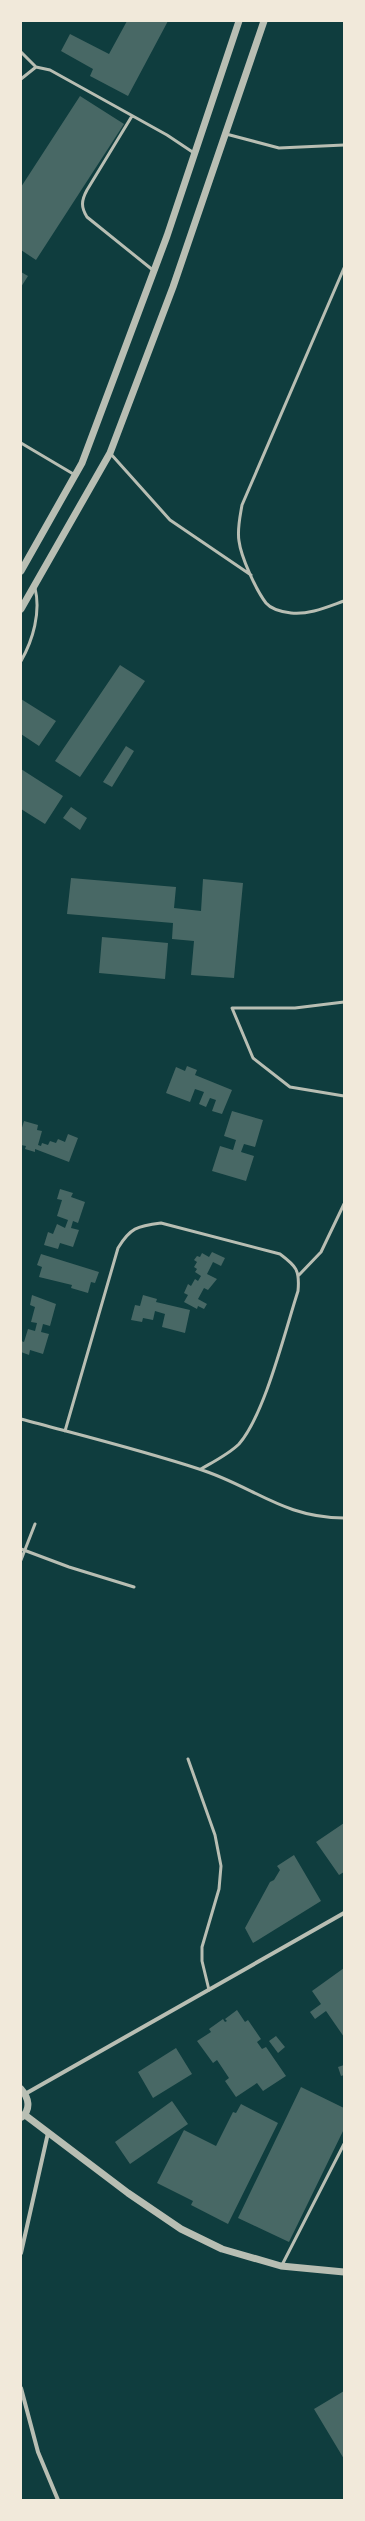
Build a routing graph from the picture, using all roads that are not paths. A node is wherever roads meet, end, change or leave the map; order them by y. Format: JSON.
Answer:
{"nodes":[{"id":1,"x":239,"y":21,"type":"edge"},
{"id":2,"x":264,"y":21,"type":"edge"},
{"id":3,"x":21,"y":52,"type":"edge"},
{"id":4,"x":36,"y":67,"type":"junction"},
{"id":5,"x":21,"y":79,"type":"edge"},
{"id":6,"x":132,"y":116,"type":"junction"},
{"id":7,"x":224,"y":133,"type":"junction"},
{"id":8,"x":344,"y":145,"type":"edge"},
{"id":9,"x":195,"y":153,"type":"junction"},
{"id":10,"x":344,"y":268,"type":"edge"},
{"id":11,"x":154,"y":271,"type":"junction"},
{"id":12,"x":21,"y":443,"type":"edge"},
{"id":13,"x":110,"y":453,"type":"junction"},
{"id":14,"x":75,"y":475,"type":"junction"},
{"id":15,"x":21,"y":569,"type":"edge"},
{"id":16,"x":251,"y":575,"type":"junction"},
{"id":17,"x":35,"y":586,"type":"junction"},
{"id":18,"x":344,"y":601,"type":"edge"},
{"id":19,"x":21,"y":609,"type":"edge"},
{"id":20,"x":21,"y":661,"type":"edge"},
{"id":21,"x":344,"y":1002,"type":"edge"},
{"id":22,"x":344,"y":1096,"type":"edge"},
{"id":23,"x":344,"y":1204,"type":"edge"},
{"id":24,"x":299,"y":1275,"type":"junction"},
{"id":25,"x":21,"y":1419,"type":"edge"},
{"id":26,"x":65,"y":1431,"type":"junction"},
{"id":27,"x":201,"y":1469,"type":"junction"},
{"id":28,"x":344,"y":1518,"type":"edge"},
{"id":29,"x":35,"y":1524,"type":"dead end"},
{"id":30,"x":21,"y":1549,"type":"edge"},
{"id":31,"x":26,"y":1551,"type":"junction"},
{"id":32,"x":21,"y":1560,"type":"edge"},
{"id":33,"x":134,"y":1586,"type":"dead end"},
{"id":34,"x":188,"y":1760,"type":"dead end"},
{"id":35,"x":344,"y":1913,"type":"edge"},
{"id":36,"x":209,"y":1990,"type":"junction"},
{"id":37,"x":23,"y":2092,"type":"edge"},
{"id":38,"x":23,"y":2117,"type":"edge"},
{"id":39,"x":48,"y":2133,"type":"junction"},
{"id":40,"x":344,"y":2144,"type":"edge"},
{"id":41,"x":21,"y":2253,"type":"edge"},
{"id":42,"x":281,"y":2266,"type":"junction"},
{"id":43,"x":344,"y":2272,"type":"edge"},
{"id":44,"x":21,"y":2388,"type":"edge"},
{"id":45,"x":58,"y":2500,"type":"edge"}],
"edges":[{"from":1,"to":9,"type":"street"},
{"from":2,"to":7,"type":"street"},
{"from":3,"to":4,"type":"lane"},
{"from":4,"to":5,"type":"lane"},
{"from":4,"to":6,"type":"lane"},
{"from":6,"to":9,"type":"lane"},
{"from":6,"to":11,"type":"lane"},
{"from":7,"to":8,"type":"lane"},
{"from":7,"to":13,"type":"street"},
{"from":9,"to":11,"type":"street"},
{"from":10,"to":16,"type":"lane"},
{"from":11,"to":14,"type":"street"},
{"from":12,"to":14,"type":"lane"},
{"from":13,"to":16,"type":"lane"},
{"from":13,"to":17,"type":"street"},
{"from":14,"to":15,"type":"street"},
{"from":16,"to":18,"type":"lane"},
{"from":17,"to":19,"type":"street"},
{"from":17,"to":20,"type":"lane"},
{"from":21,"to":22,"type":"lane"},
{"from":23,"to":24,"type":"lane"},
{"from":24,"to":26,"type":"lane"},
{"from":24,"to":27,"type":"lane"},
{"from":25,"to":26,"type":"lane"},
{"from":26,"to":27,"type":"lane"},
{"from":27,"to":28,"type":"lane"},
{"from":29,"to":31,"type":"lane"},
{"from":30,"to":31,"type":"lane"},
{"from":31,"to":32,"type":"lane"},
{"from":31,"to":33,"type":"lane"},
{"from":34,"to":36,"type":"lane"},
{"from":35,"to":36,"type":"street"},
{"from":36,"to":37,"type":"street"},
{"from":37,"to":38,"type":"street"},
{"from":38,"to":39,"type":"street"},
{"from":39,"to":41,"type":"street"},
{"from":39,"to":42,"type":"street"},
{"from":40,"to":42,"type":"lane"},
{"from":42,"to":43,"type":"street"},
{"from":44,"to":45,"type":"street"}]}
